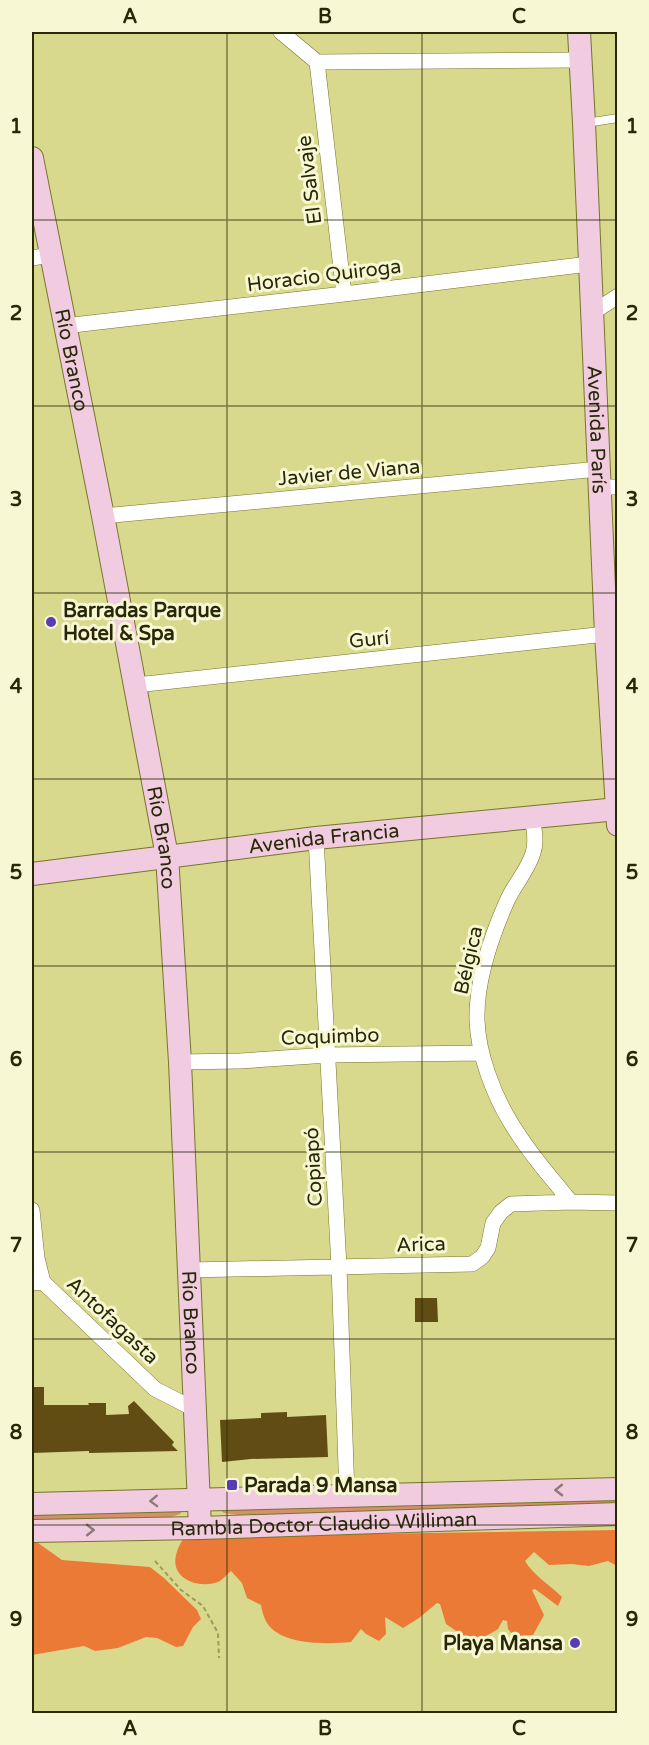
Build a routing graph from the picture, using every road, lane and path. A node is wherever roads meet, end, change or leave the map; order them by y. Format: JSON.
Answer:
{"nodes":[{"id":1,"x":281,"y":32,"type":"edge"},
{"id":2,"x":579,"y":32,"type":"edge"},
{"id":3,"x":580,"y":60,"type":"junction"},
{"id":4,"x":316,"y":62,"type":"junction"},
{"id":5,"x":618,"y":118,"type":"edge"},
{"id":6,"x":584,"y":123,"type":"junction"},
{"id":7,"x":32,"y":158,"type":"edge"},
{"id":8,"x":41,"y":257,"type":"edge"},
{"id":9,"x":589,"y":264,"type":"junction"},
{"id":10,"x":344,"y":294,"type":"junction"},
{"id":11,"x":618,"y":296,"type":"edge"},
{"id":12,"x":592,"y":313,"type":"junction"},
{"id":13,"x":64,"y":326,"type":"junction"},
{"id":14,"x":605,"y":481,"type":"edge"},
{"id":15,"x":103,"y":516,"type":"junction"},
{"id":16,"x":606,"y":634,"type":"junction"},
{"id":17,"x":136,"y":685,"type":"junction"},
{"id":18,"x":617,"y":815,"type":"edge"},
{"id":19,"x":532,"y":817,"type":"junction"},
{"id":20,"x":316,"y":838,"type":"junction"},
{"id":21,"x":167,"y":856,"type":"junction"},
{"id":22,"x":32,"y":874,"type":"edge"},
{"id":23,"x":482,"y":1053,"type":"junction"},
{"id":24,"x":328,"y":1055,"type":"junction"},
{"id":25,"x":180,"y":1062,"type":"junction"},
{"id":26,"x":572,"y":1202,"type":"junction"},
{"id":27,"x":618,"y":1203,"type":"edge"},
{"id":28,"x":32,"y":1210,"type":"edge"},
{"id":29,"x":339,"y":1267,"type":"junction"},
{"id":30,"x":190,"y":1270,"type":"junction"},
{"id":31,"x":37,"y":1283,"type":"edge"},
{"id":32,"x":196,"y":1410,"type":"junction"},
{"id":33,"x":618,"y":1489,"type":"edge"},
{"id":34,"x":347,"y":1495,"type":"junction"},
{"id":35,"x":199,"y":1499,"type":"junction"},
{"id":36,"x":32,"y":1504,"type":"edge"},
{"id":37,"x":618,"y":1514,"type":"edge"},
{"id":38,"x":200,"y":1528,"type":"junction"},
{"id":39,"x":32,"y":1530,"type":"edge"},
{"id":40,"x":155,"y":1561,"type":"dead end"},
{"id":41,"x":219,"y":1658,"type":"dead end"}],
"edges":[{"from":1,"to":4,"type":"street"},
{"from":2,"to":3,"type":"street","name":"Avenida París"},
{"from":3,"to":4,"type":"street"},
{"from":3,"to":6,"type":"street","name":"Avenida París"},
{"from":4,"to":10,"type":"street","name":"El Salvaje"},
{"from":5,"to":6,"type":"lane"},
{"from":6,"to":9,"type":"street","name":"Avenida París"},
{"from":7,"to":8,"type":"street","name":"Río Branco"},
{"from":8,"to":13,"type":"street","name":"Río Branco"},
{"from":9,"to":10,"type":"street","name":"Horacio Quiroga"},
{"from":9,"to":12,"type":"street","name":"Avenida París"},
{"from":10,"to":13,"type":"street","name":"Horacio Quiroga"},
{"from":11,"to":12,"type":"street"},
{"from":12,"to":14,"type":"street","name":"Avenida París"},
{"from":13,"to":15,"type":"street","name":"Río Branco"},
{"from":14,"to":15,"type":"street","name":"Javier de Viana"},
{"from":14,"to":16,"type":"street","name":"Avenida París"},
{"from":15,"to":17,"type":"street","name":"Río Branco"},
{"from":16,"to":17,"type":"street","name":"Gurí"},
{"from":16,"to":18,"type":"street","name":"Avenida París"},
{"from":17,"to":21,"type":"street","name":"Río Branco"},
{"from":18,"to":19,"type":"street","name":"Avenida Francia"},
{"from":19,"to":20,"type":"street","name":"Avenida Francia"},
{"from":19,"to":23,"type":"street","name":"Bélgica"},
{"from":20,"to":21,"type":"street","name":"Avenida Francia"},
{"from":20,"to":24,"type":"street","name":"Copiapó"},
{"from":21,"to":22,"type":"street","name":"Avenida Francia"},
{"from":21,"to":25,"type":"street","name":"Río Branco"},
{"from":23,"to":24,"type":"street","name":"Coquimbo"},
{"from":23,"to":26,"type":"street","name":"Bélgica"},
{"from":24,"to":25,"type":"street","name":"Coquimbo"},
{"from":24,"to":29,"type":"street","name":"Copiapó"},
{"from":25,"to":30,"type":"street","name":"Río Branco"},
{"from":26,"to":27,"type":"street","name":"Arica"},
{"from":26,"to":29,"type":"street","name":"Arica"},
{"from":28,"to":31,"type":"street"},
{"from":29,"to":30,"type":"street","name":"Arica"},
{"from":29,"to":34,"type":"street","name":"Copiapó"},
{"from":30,"to":32,"type":"street","name":"Río Branco"},
{"from":31,"to":32,"type":"street","name":"Antofagasta"},
{"from":32,"to":35,"type":"street","name":"Río Branco"},
{"from":33,"to":34,"type":"street","name":"Rambla Doctor Claudio Williman","one_way":true},
{"from":34,"to":35,"type":"street","name":"Rambla Doctor Claudio Williman"},
{"from":35,"to":36,"type":"street","name":"Rambla Doctor Claudio Williman","one_way":true},
{"from":35,"to":38,"type":"street","name":"Río Branco"},
{"from":37,"to":38,"type":"street","name":"Rambla Doctor Claudio Williman"},
{"from":39,"to":38,"type":"street","name":"Rambla Doctor Claudio Williman","one_way":true},
{"from":40,"to":41,"type":"path"}]}
